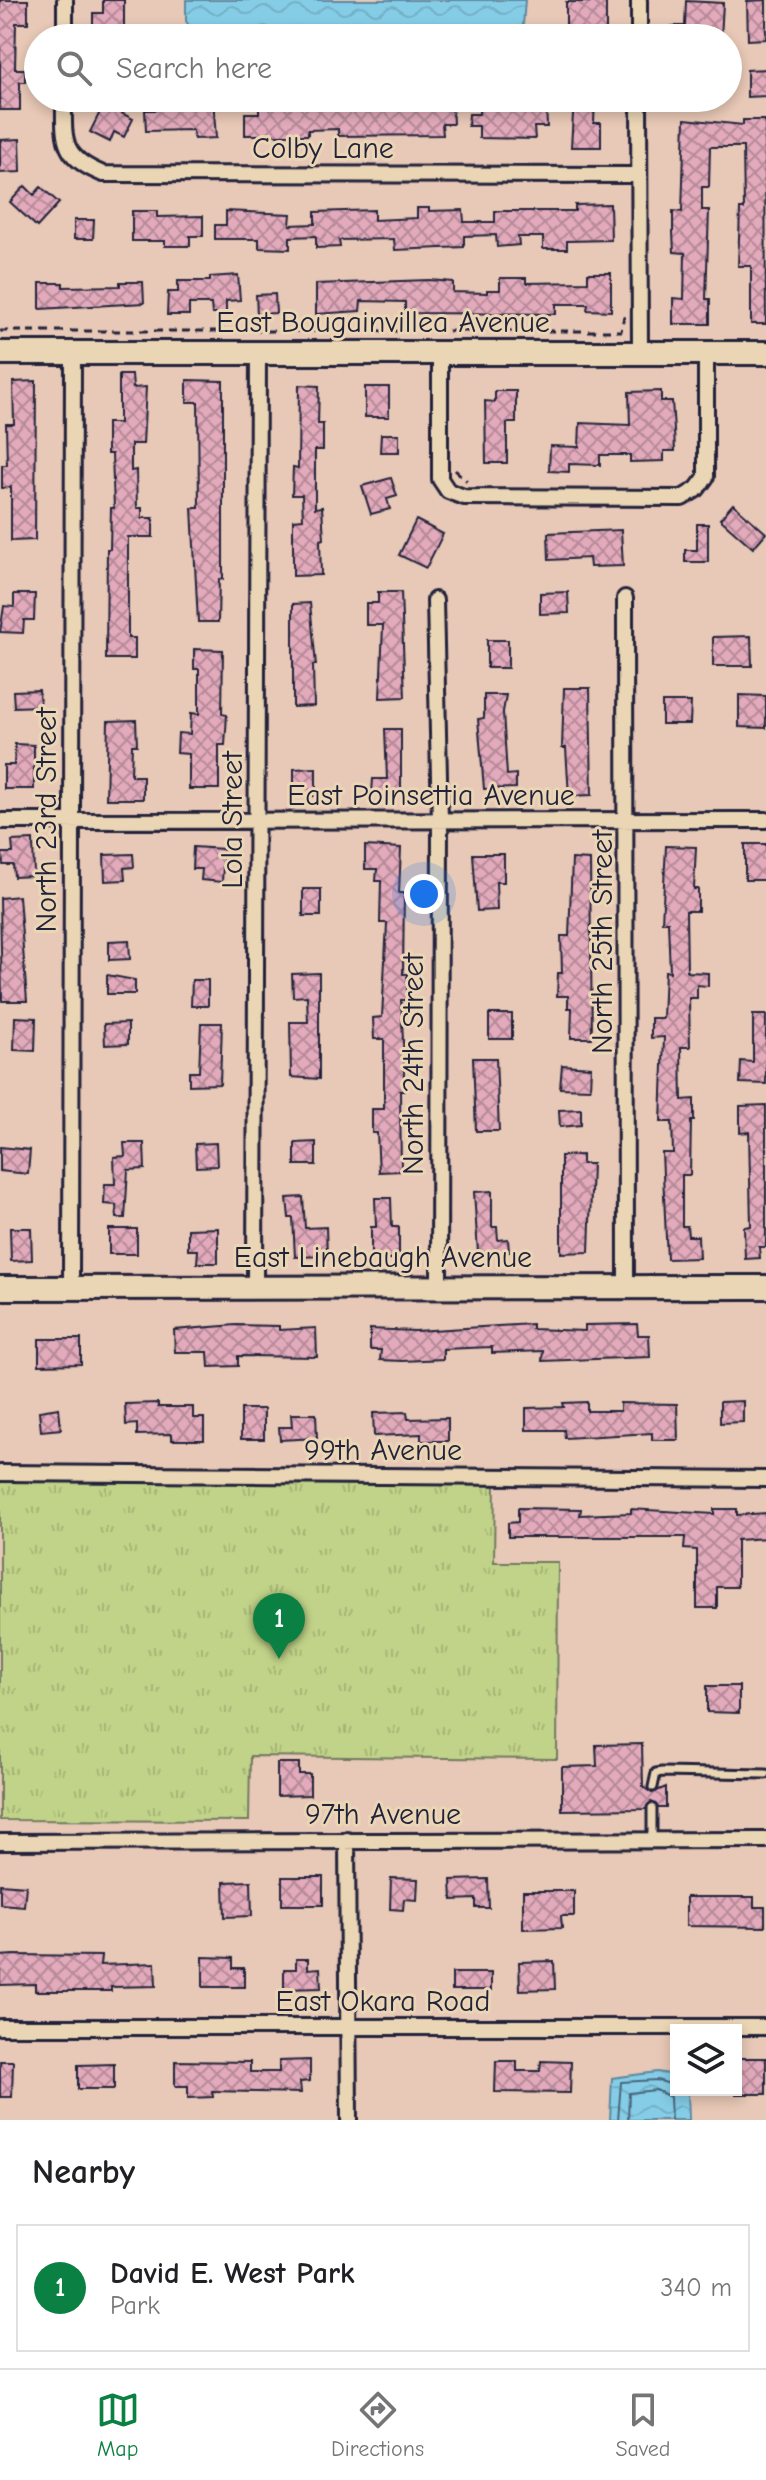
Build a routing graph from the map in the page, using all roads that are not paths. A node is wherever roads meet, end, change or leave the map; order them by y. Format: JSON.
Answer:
{"nodes":[{"id":1,"x":65,"y":0,"type":"edge"},
{"id":2,"x":639,"y":0,"type":"edge"},
{"id":3,"x":65,"y":24,"type":"edge"},
{"id":4,"x":639,"y":24,"type":"edge"},
{"id":5,"x":64,"y":112,"type":"edge"},
{"id":6,"x":639,"y":112,"type":"edge"},
{"id":7,"x":639,"y":175,"type":"junction"},
{"id":8,"x":258,"y":352,"type":"junction"},
{"id":9,"x":440,"y":352,"type":"junction"},
{"id":10,"x":640,"y":352,"type":"junction"},
{"id":11,"x":0,"y":353,"type":"edge"},
{"id":12,"x":73,"y":353,"type":"junction"},
{"id":13,"x":706,"y":353,"type":"junction"},
{"id":14,"x":766,"y":353,"type":"edge"},
{"id":15,"x":625,"y":598,"type":"dead end"},
{"id":16,"x":435,"y":600,"type":"dead end"},
{"id":17,"x":766,"y":820,"type":"edge"},
{"id":18,"x":0,"y":821,"type":"edge"},
{"id":19,"x":258,"y":821,"type":"junction"},
{"id":20,"x":440,"y":821,"type":"junction"},
{"id":21,"x":628,"y":821,"type":"junction"},
{"id":22,"x":72,"y":822,"type":"junction"},
{"id":23,"x":255,"y":1287,"type":"junction"},
{"id":24,"x":439,"y":1287,"type":"junction"},
{"id":25,"x":626,"y":1287,"type":"junction"},
{"id":26,"x":766,"y":1287,"type":"edge"},
{"id":27,"x":0,"y":1288,"type":"edge"},
{"id":28,"x":71,"y":1288,"type":"junction"},
{"id":29,"x":0,"y":1473,"type":"edge"},
{"id":30,"x":766,"y":1479,"type":"edge"},
{"id":31,"x":766,"y":1774,"type":"edge"},
{"id":32,"x":653,"y":1787,"type":"dead end"},
{"id":33,"x":652,"y":1808,"type":"dead end"},
{"id":34,"x":347,"y":1840,"type":"junction"},
{"id":35,"x":652,"y":1840,"type":"junction"},
{"id":36,"x":766,"y":1840,"type":"edge"},
{"id":37,"x":0,"y":1842,"type":"edge"},
{"id":38,"x":0,"y":2027,"type":"edge"},
{"id":39,"x":350,"y":2027,"type":"junction"},
{"id":40,"x":766,"y":2027,"type":"edge"},
{"id":41,"x":349,"y":2120,"type":"edge"}],
"edges":[{"from":1,"to":3,"type":"street"},
{"from":2,"to":4,"type":"street"},
{"from":5,"to":7,"type":"street","name":"Colby Lane"},
{"from":6,"to":7,"type":"street"},
{"from":7,"to":10,"type":"street"},
{"from":8,"to":9,"type":"street","name":"East Bougainvillea Avenue"},
{"from":8,"to":12,"type":"street","name":"East Bougainvillea Avenue"},
{"from":8,"to":19,"type":"street","name":"Lola Street"},
{"from":9,"to":10,"type":"street","name":"East Bougainvillea Avenue"},
{"from":9,"to":13,"type":"street"},
{"from":10,"to":13,"type":"street","name":"East Bougainvillea Avenue"},
{"from":11,"to":12,"type":"street","name":"East Bougainvillea Avenue"},
{"from":12,"to":22,"type":"street","name":"North 23rd Street"},
{"from":13,"to":14,"type":"street","name":"East Bougainvillea Avenue"},
{"from":15,"to":21,"type":"street","name":"North 25th Street"},
{"from":16,"to":20,"type":"street","name":"North 24th Street"},
{"from":17,"to":21,"type":"street","name":"East Poinsettia Avenue"},
{"from":18,"to":22,"type":"street","name":"East Poinsettia Avenue"},
{"from":19,"to":20,"type":"street","name":"East Poinsettia Avenue"},
{"from":19,"to":22,"type":"street","name":"East Poinsettia Avenue"},
{"from":19,"to":23,"type":"street","name":"Lola Street"},
{"from":20,"to":21,"type":"street","name":"East Poinsettia Avenue"},
{"from":20,"to":24,"type":"street","name":"North 24th Street"},
{"from":21,"to":25,"type":"street","name":"North 25th Street"},
{"from":22,"to":28,"type":"street","name":"North 23rd Street"},
{"from":23,"to":24,"type":"street","name":"East Linebaugh Avenue"},
{"from":23,"to":28,"type":"street","name":"East Linebaugh Avenue"},
{"from":24,"to":25,"type":"street","name":"East Linebaugh Avenue"},
{"from":25,"to":26,"type":"street","name":"East Linebaugh Avenue"},
{"from":27,"to":28,"type":"street","name":"East Linebaugh Avenue"},
{"from":29,"to":30,"type":"street","name":"99th Avenue"},
{"from":31,"to":32,"type":"lane"},
{"from":33,"to":35,"type":"lane"},
{"from":34,"to":35,"type":"street","name":"97th Avenue"},
{"from":34,"to":37,"type":"street","name":"97th Avenue"},
{"from":34,"to":39,"type":"street"},
{"from":35,"to":36,"type":"street","name":"97th Avenue"},
{"from":38,"to":39,"type":"street","name":"East Okara Road"},
{"from":39,"to":40,"type":"street","name":"East Okara Road"},
{"from":39,"to":41,"type":"street"}]}
